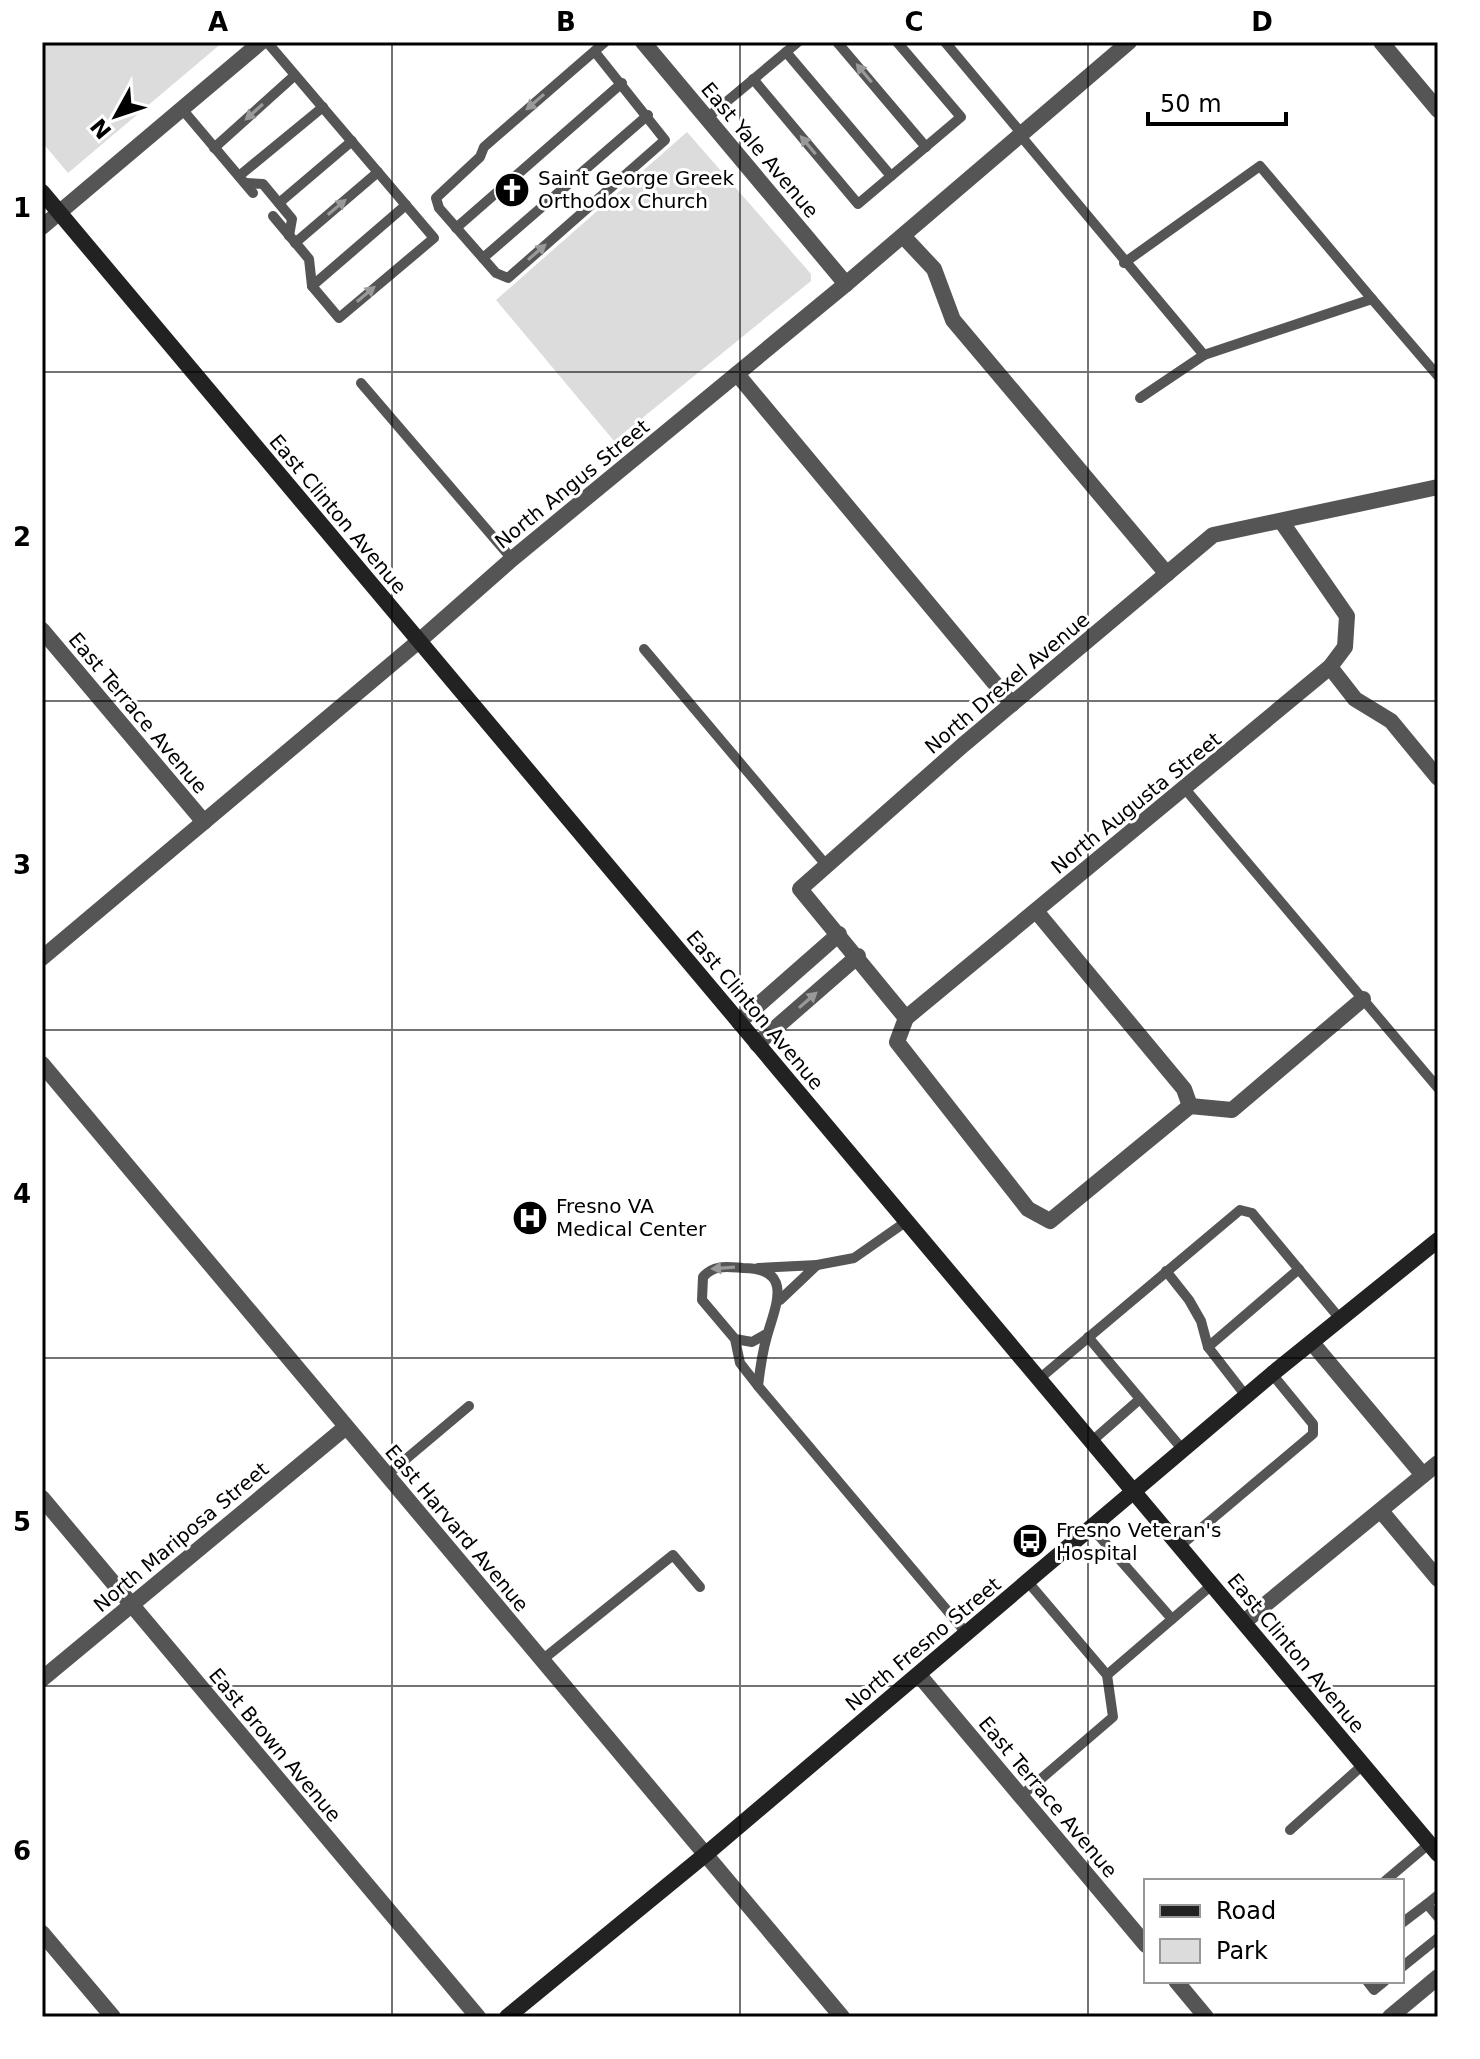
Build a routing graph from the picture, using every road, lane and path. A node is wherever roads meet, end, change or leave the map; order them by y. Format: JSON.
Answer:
{"nodes":[{"id":1,"x":261,"y":42,"type":"edge"},
{"id":2,"x":267,"y":42,"type":"edge"},
{"id":3,"x":605,"y":42,"type":"edge"},
{"id":4,"x":643,"y":42,"type":"edge"},
{"id":5,"x":798,"y":42,"type":"edge"},
{"id":6,"x":837,"y":42,"type":"edge"},
{"id":7,"x":897,"y":42,"type":"edge"},
{"id":8,"x":945,"y":42,"type":"edge"},
{"id":9,"x":1129,"y":42,"type":"edge"},
{"id":10,"x":1381,"y":42,"type":"edge"},
{"id":11,"x":595,"y":52,"type":"junction"},
{"id":12,"x":786,"y":52,"type":"junction"},
{"id":13,"x":294,"y":76,"type":"junction"},
{"id":14,"x":753,"y":79,"type":"junction"},
{"id":15,"x":622,"y":83,"type":"junction"},
{"id":16,"x":323,"y":107,"type":"junction"},
{"id":17,"x":182,"y":109,"type":"junction"},
{"id":18,"x":1438,"y":110,"type":"edge"},
{"id":19,"x":648,"y":115,"type":"junction"},
{"id":20,"x":707,"y":118,"type":"junction"},
{"id":21,"x":1021,"y":135,"type":"junction"},
{"id":22,"x":352,"y":141,"type":"junction"},
{"id":23,"x":926,"y":147,"type":"junction"},
{"id":24,"x":214,"y":148,"type":"junction"},
{"id":25,"x":378,"y":172,"type":"junction"},
{"id":26,"x":891,"y":176,"type":"junction"},
{"id":27,"x":242,"y":180,"type":"junction"},
{"id":28,"x":42,"y":192,"type":"edge"},
{"id":29,"x":253,"y":193,"type":"dead end"},
{"id":30,"x":279,"y":203,"type":"junction"},
{"id":31,"x":406,"y":205,"type":"junction"},
{"id":32,"x":59,"y":212,"type":"junction"},
{"id":33,"x":273,"y":216,"type":"dead end"},
{"id":34,"x":42,"y":227,"type":"edge"},
{"id":35,"x":456,"y":228,"type":"junction"},
{"id":36,"x":903,"y":236,"type":"junction"},
{"id":37,"x":292,"y":239,"type":"junction"},
{"id":38,"x":483,"y":258,"type":"junction"},
{"id":39,"x":1124,"y":263,"type":"junction"},
{"id":40,"x":846,"y":284,"type":"junction"},
{"id":41,"x":312,"y":286,"type":"junction"},
{"id":42,"x":1372,"y":299,"type":"junction"},
{"id":43,"x":1204,"y":355,"type":"junction"},
{"id":44,"x":737,"y":374,"type":"junction"},
{"id":45,"x":1438,"y":376,"type":"edge"},
{"id":46,"x":361,"y":383,"type":"dead end"},
{"id":47,"x":1140,"y":398,"type":"dead end"},
{"id":48,"x":1438,"y":487,"type":"edge"},
{"id":49,"x":1281,"y":521,"type":"junction"},
{"id":50,"x":512,"y":559,"type":"junction"},
{"id":51,"x":1167,"y":574,"type":"junction"},
{"id":52,"x":42,"y":630,"type":"edge"},
{"id":53,"x":419,"y":641,"type":"junction"},
{"id":54,"x":644,"y":649,"type":"dead end"},
{"id":55,"x":1330,"y":667,"type":"junction"},
{"id":56,"x":1012,"y":704,"type":"junction"},
{"id":57,"x":1438,"y":778,"type":"edge"},
{"id":58,"x":1186,"y":790,"type":"junction"},
{"id":59,"x":204,"y":822,"type":"junction"},
{"id":60,"x":827,"y":866,"type":"junction"},
{"id":61,"x":1036,"y":911,"type":"junction"},
{"id":62,"x":839,"y":934,"type":"junction"},
{"id":63,"x":858,"y":956,"type":"junction"},
{"id":64,"x":42,"y":958,"type":"edge"},
{"id":65,"x":1363,"y":999,"type":"junction"},
{"id":66,"x":906,"y":1018,"type":"junction"},
{"id":67,"x":739,"y":1022,"type":"junction"},
{"id":68,"x":757,"y":1044,"type":"junction"},
{"id":69,"x":42,"y":1064,"type":"edge"},
{"id":70,"x":1438,"y":1088,"type":"edge"},
{"id":71,"x":1190,"y":1106,"type":"junction"},
{"id":72,"x":907,"y":1221,"type":"junction"},
{"id":73,"x":1438,"y":1240,"type":"edge"},
{"id":74,"x":817,"y":1265,"type":"junction"},
{"id":75,"x":757,"y":1268,"type":"junction"},
{"id":76,"x":1299,"y":1269,"type":"junction"},
{"id":77,"x":1166,"y":1271,"type":"junction"},
{"id":78,"x":780,"y":1300,"type":"junction"},
{"id":79,"x":1341,"y":1320,"type":"junction"},
{"id":80,"x":768,"y":1333,"type":"junction"},
{"id":81,"x":1088,"y":1337,"type":"junction"},
{"id":82,"x":735,"y":1339,"type":"junction"},
{"id":83,"x":1313,"y":1344,"type":"junction"},
{"id":84,"x":1208,"y":1347,"type":"junction"},
{"id":85,"x":1272,"y":1374,"type":"junction"},
{"id":86,"x":1039,"y":1379,"type":"junction"},
{"id":87,"x":758,"y":1386,"type":"junction"},
{"id":88,"x":1246,"y":1396,"type":"junction"},
{"id":89,"x":1140,"y":1399,"type":"junction"},
{"id":90,"x":469,"y":1406,"type":"dead end"},
{"id":91,"x":346,"y":1427,"type":"junction"},
{"id":92,"x":1092,"y":1441,"type":"junction"},
{"id":93,"x":1183,"y":1450,"type":"junction"},
{"id":94,"x":1438,"y":1463,"type":"edge"},
{"id":95,"x":387,"y":1475,"type":"junction"},
{"id":96,"x":1423,"y":1475,"type":"junction"},
{"id":97,"x":1135,"y":1492,"type":"junction"},
{"id":98,"x":42,"y":1498,"type":"edge"},
{"id":99,"x":1381,"y":1511,"type":"junction"},
{"id":100,"x":1092,"y":1528,"type":"junction"},
{"id":101,"x":1180,"y":1546,"type":"junction"},
{"id":102,"x":1438,"y":1579,"type":"edge"},
{"id":103,"x":1028,"y":1582,"type":"junction"},
{"id":104,"x":1213,"y":1584,"type":"junction"},
{"id":105,"x":700,"y":1587,"type":"dead end"},
{"id":106,"x":131,"y":1604,"type":"junction"},
{"id":107,"x":1172,"y":1619,"type":"junction"},
{"id":108,"x":1244,"y":1622,"type":"junction"},
{"id":109,"x":967,"y":1634,"type":"junction"},
{"id":110,"x":542,"y":1660,"type":"junction"},
{"id":111,"x":919,"y":1675,"type":"junction"},
{"id":112,"x":1107,"y":1675,"type":"junction"},
{"id":113,"x":42,"y":1679,"type":"edge"},
{"id":114,"x":1364,"y":1764,"type":"junction"},
{"id":115,"x":1021,"y":1796,"type":"junction"},
{"id":116,"x":1290,"y":1830,"type":"dead end"},
{"id":117,"x":1434,"y":1848,"type":"edge"},
{"id":118,"x":706,"y":1854,"type":"junction"},
{"id":119,"x":1388,"y":1879,"type":"edge"},
{"id":120,"x":1438,"y":1895,"type":"edge"},
{"id":121,"x":1427,"y":1904,"type":"junction"},
{"id":122,"x":1438,"y":1917,"type":"edge"},
{"id":123,"x":1404,"y":1921,"type":"edge"},
{"id":124,"x":42,"y":1933,"type":"edge"},
{"id":125,"x":1438,"y":1938,"type":"edge"},
{"id":126,"x":1144,"y":1943,"type":"edge"},
{"id":127,"x":1404,"y":1965,"type":"edge"},
{"id":128,"x":1438,"y":1977,"type":"edge"},
{"id":129,"x":1178,"y":1983,"type":"edge"},
{"id":130,"x":113,"y":2017,"type":"edge"},
{"id":131,"x":478,"y":2017,"type":"edge"},
{"id":132,"x":507,"y":2017,"type":"edge"},
{"id":133,"x":842,"y":2017,"type":"edge"},
{"id":134,"x":1206,"y":2017,"type":"edge"},
{"id":135,"x":1390,"y":2017,"type":"edge"}],
"edges":[{"from":1,"to":17,"type":"street"},
{"from":2,"to":13,"type":"lane"},
{"from":3,"to":11,"type":"lane"},
{"from":4,"to":20,"type":"street","name":"East Yale Avenue"},
{"from":5,"to":12,"type":"lane"},
{"from":23,"to":6,"type":"lane","one_way":true},
{"from":7,"to":23,"type":"lane"},
{"from":8,"to":21,"type":"lane"},
{"from":9,"to":21,"type":"street","name":"North Angus Street"},
{"from":10,"to":18,"type":"street"},
{"from":11,"to":15,"type":"lane"},
{"from":11,"to":35,"type":"lane","one_way":true},
{"from":12,"to":14,"type":"lane"},
{"from":12,"to":26,"type":"lane"},
{"from":13,"to":16,"type":"lane"},
{"from":13,"to":24,"type":"lane","one_way":true},
{"from":14,"to":20,"type":"lane"},
{"from":26,"to":14,"type":"lane","one_way":true},
{"from":15,"to":19,"type":"lane"},
{"from":15,"to":35,"type":"lane"},
{"from":16,"to":22,"type":"lane"},
{"from":16,"to":27,"type":"lane"},
{"from":17,"to":24,"type":"lane"},
{"from":17,"to":32,"type":"street"},
{"from":19,"to":38,"type":"lane"},
{"from":38,"to":19,"type":"lane","one_way":true},
{"from":20,"to":40,"type":"street","name":"East Yale Avenue"},
{"from":21,"to":36,"type":"street","name":"North Angus Street"},
{"from":21,"to":39,"type":"lane"},
{"from":22,"to":25,"type":"lane"},
{"from":22,"to":30,"type":"lane"},
{"from":23,"to":26,"type":"lane"},
{"from":24,"to":27,"type":"lane"},
{"from":25,"to":31,"type":"lane"},
{"from":37,"to":25,"type":"lane","one_way":true},
{"from":27,"to":29,"type":"lane"},
{"from":27,"to":30,"type":"lane"},
{"from":28,"to":32,"type":"main road","name":"East Clinton Avenue"},
{"from":30,"to":37,"type":"lane"},
{"from":31,"to":41,"type":"lane"},
{"from":41,"to":31,"type":"lane","one_way":true},
{"from":32,"to":34,"type":"street"},
{"from":32,"to":53,"type":"main road","name":"East Clinton Avenue"},
{"from":33,"to":37,"type":"lane"},
{"from":35,"to":38,"type":"lane"},
{"from":36,"to":40,"type":"street","name":"North Angus Street"},
{"from":36,"to":51,"type":"street"},
{"from":37,"to":41,"type":"lane"},
{"from":39,"to":42,"type":"lane"},
{"from":39,"to":43,"type":"lane"},
{"from":40,"to":44,"type":"street","name":"North Angus Street"},
{"from":42,"to":43,"type":"lane"},
{"from":42,"to":45,"type":"lane"},
{"from":43,"to":47,"type":"lane"},
{"from":44,"to":50,"type":"street","name":"North Angus Street"},
{"from":44,"to":56,"type":"street"},
{"from":46,"to":50,"type":"lane"},
{"from":48,"to":49,"type":"street","name":"North Drexel Avenue"},
{"from":49,"to":51,"type":"street","name":"North Drexel Avenue"},
{"from":49,"to":55,"type":"street"},
{"from":50,"to":53,"type":"street","name":"North Angus Street"},
{"from":51,"to":56,"type":"street","name":"North Drexel Avenue"},
{"from":52,"to":59,"type":"street","name":"East Terrace Avenue"},
{"from":53,"to":59,"type":"street","name":"North Angus Street"},
{"from":53,"to":67,"type":"main road","name":"East Clinton Avenue"},
{"from":54,"to":60,"type":"lane"},
{"from":55,"to":57,"type":"street"},
{"from":55,"to":58,"type":"street","name":"North Augusta Street"},
{"from":56,"to":60,"type":"street","name":"North Drexel Avenue"},
{"from":58,"to":61,"type":"street","name":"North Augusta Street"},
{"from":58,"to":65,"type":"lane"},
{"from":59,"to":64,"type":"street","name":"North Angus Street"},
{"from":60,"to":62,"type":"street","name":"North Drexel Avenue"},
{"from":61,"to":66,"type":"street","name":"North Augusta Street"},
{"from":61,"to":71,"type":"street"},
{"from":62,"to":63,"type":"street"},
{"from":62,"to":67,"type":"street"},
{"from":63,"to":66,"type":"street"},
{"from":68,"to":63,"type":"street","one_way":true},
{"from":65,"to":70,"type":"lane"},
{"from":65,"to":71,"type":"street"},
{"from":66,"to":71,"type":"street"},
{"from":67,"to":68,"type":"main road","name":"East Clinton Avenue"},
{"from":68,"to":72,"type":"main road","name":"East Clinton Avenue"},
{"from":69,"to":91,"type":"street","name":"East Harvard Avenue"},
{"from":72,"to":74,"type":"lane"},
{"from":72,"to":86,"type":"main road","name":"East Clinton Avenue"},
{"from":73,"to":79,"type":"main road","name":"North Fresno Street"},
{"from":74,"to":75,"type":"lane"},
{"from":74,"to":78,"type":"lane"},
{"from":75,"to":78,"type":"lane"},
{"from":75,"to":82,"type":"lane","one_way":true},
{"from":76,"to":77,"type":"lane"},
{"from":76,"to":79,"type":"lane"},
{"from":76,"to":84,"type":"lane"},
{"from":77,"to":81,"type":"lane"},
{"from":77,"to":84,"type":"lane"},
{"from":78,"to":80,"type":"lane"},
{"from":79,"to":83,"type":"main road","name":"North Fresno Street"},
{"from":80,"to":82,"type":"lane"},
{"from":80,"to":87,"type":"lane"},
{"from":81,"to":86,"type":"lane"},
{"from":81,"to":89,"type":"lane"},
{"from":82,"to":87,"type":"lane"},
{"from":83,"to":85,"type":"main road","name":"North Fresno Street"},
{"from":83,"to":96,"type":"street"},
{"from":84,"to":88,"type":"lane"},
{"from":85,"to":88,"type":"main road","name":"North Fresno Street"},
{"from":85,"to":101,"type":"lane"},
{"from":86,"to":92,"type":"main road","name":"East Clinton Avenue"},
{"from":87,"to":109,"type":"lane"},
{"from":88,"to":93,"type":"main road","name":"North Fresno Street"},
{"from":89,"to":92,"type":"lane"},
{"from":89,"to":93,"type":"lane"},
{"from":90,"to":95,"type":"lane"},
{"from":91,"to":95,"type":"street","name":"East Harvard Avenue"},
{"from":91,"to":106,"type":"street","name":"North Mariposa Street"},
{"from":92,"to":97,"type":"main road","name":"East Clinton Avenue"},
{"from":93,"to":97,"type":"main road","name":"North Fresno Street"},
{"from":94,"to":96,"type":"street"},
{"from":95,"to":110,"type":"street","name":"East Harvard Avenue"},
{"from":96,"to":99,"type":"street"},
{"from":97,"to":100,"type":"main road","name":"North Fresno Street"},
{"from":97,"to":101,"type":"main road","name":"East Clinton Avenue"},
{"from":98,"to":106,"type":"street","name":"East Brown Avenue"},
{"from":99,"to":102,"type":"street"},
{"from":99,"to":108,"type":"street"},
{"from":100,"to":103,"type":"main road","name":"North Fresno Street"},
{"from":100,"to":107,"type":"lane"},
{"from":101,"to":104,"type":"main road","name":"East Clinton Avenue"},
{"from":103,"to":109,"type":"main road","name":"North Fresno Street"},
{"from":103,"to":112,"type":"lane"},
{"from":104,"to":107,"type":"lane"},
{"from":104,"to":108,"type":"main road","name":"East Clinton Avenue"},
{"from":105,"to":110,"type":"lane"},
{"from":106,"to":113,"type":"street","name":"North Mariposa Street"},
{"from":106,"to":131,"type":"street","name":"East Brown Avenue"},
{"from":107,"to":112,"type":"lane"},
{"from":108,"to":114,"type":"main road","name":"East Clinton Avenue"},
{"from":109,"to":111,"type":"main road","name":"North Fresno Street"},
{"from":110,"to":118,"type":"street","name":"East Harvard Avenue"},
{"from":111,"to":115,"type":"street","name":"East Terrace Avenue"},
{"from":111,"to":118,"type":"main road","name":"North Fresno Street"},
{"from":112,"to":115,"type":"lane"},
{"from":114,"to":116,"type":"lane"},
{"from":114,"to":117,"type":"main road","name":"East Clinton Avenue"},
{"from":115,"to":126,"type":"street","name":"East Terrace Avenue"},
{"from":117,"to":119,"type":"lane"},
{"from":118,"to":132,"type":"main road","name":"North Fresno Street"},
{"from":118,"to":133,"type":"street","name":"East Harvard Avenue"},
{"from":120,"to":121,"type":"lane"},
{"from":121,"to":122,"type":"lane"},
{"from":121,"to":123,"type":"lane"},
{"from":124,"to":130,"type":"street"},
{"from":125,"to":127,"type":"lane"},
{"from":128,"to":135,"type":"street"},
{"from":129,"to":134,"type":"street"}]}
